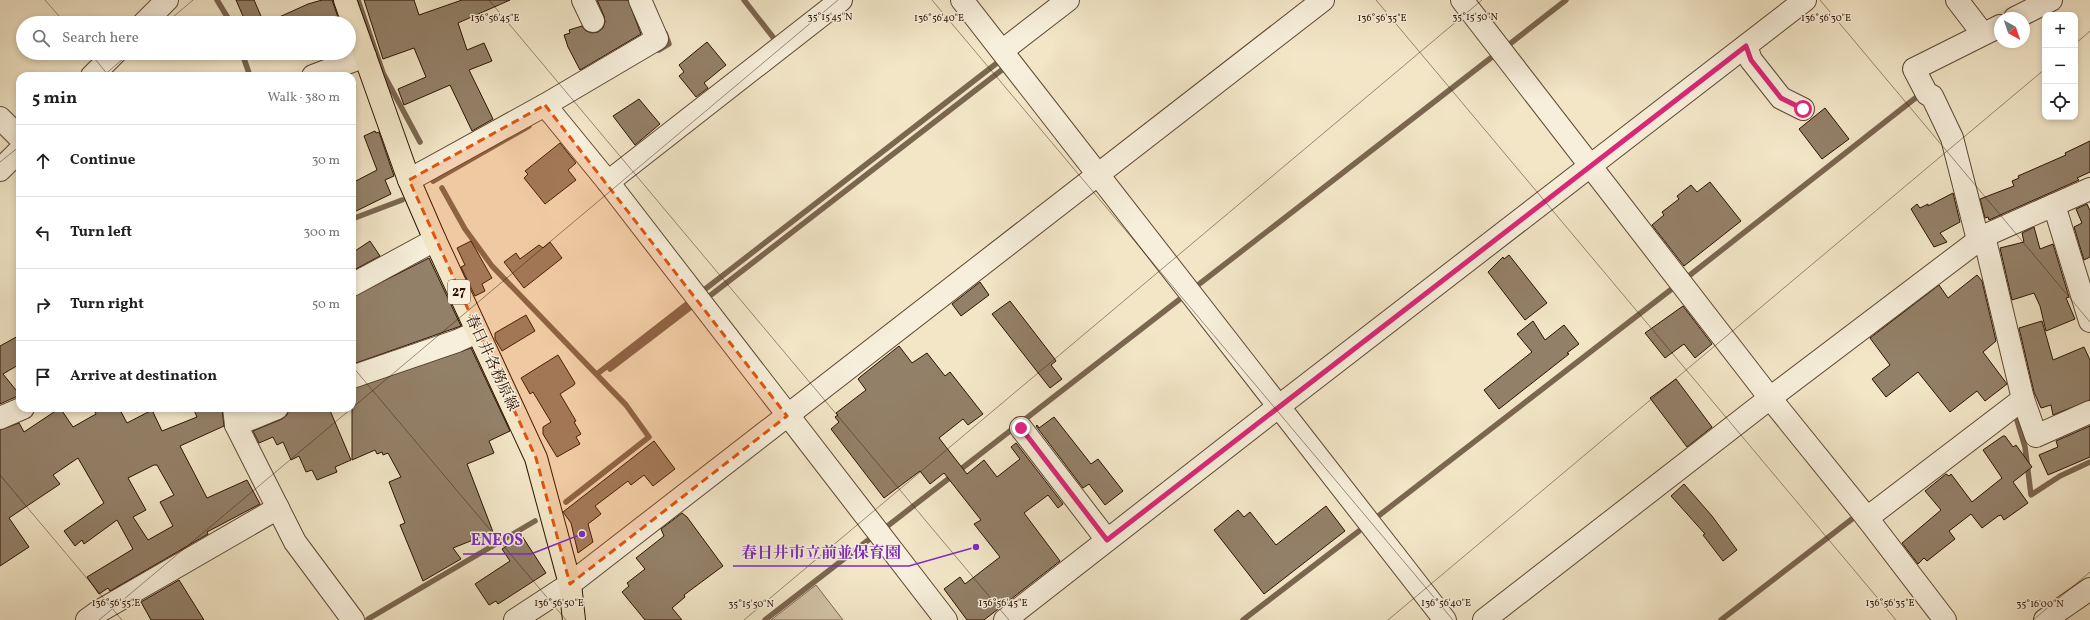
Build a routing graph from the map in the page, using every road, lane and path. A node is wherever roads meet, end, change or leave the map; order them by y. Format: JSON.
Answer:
{"nodes":[{"id":1,"x":167,"y":0,"type":"edge"},
{"id":2,"x":345,"y":0,"type":"edge"},
{"id":3,"x":583,"y":0,"type":"edge"},
{"id":4,"x":640,"y":0,"type":"edge"},
{"id":5,"x":841,"y":0,"type":"edge"},
{"id":6,"x":962,"y":0,"type":"edge"},
{"id":7,"x":1068,"y":0,"type":"edge"},
{"id":8,"x":1322,"y":0,"type":"edge"},
{"id":9,"x":1462,"y":0,"type":"edge"},
{"id":10,"x":1805,"y":0,"type":"edge"},
{"id":11,"x":1957,"y":0,"type":"edge"},
{"id":12,"x":2051,"y":0,"type":"edge"},
{"id":13,"x":2027,"y":12,"type":"edge"},
{"id":14,"x":151,"y":16,"type":"edge"},
{"id":15,"x":351,"y":16,"type":"edge"},
{"id":16,"x":593,"y":21,"type":"dead end"},
{"id":17,"x":1992,"y":30,"type":"edge"},
{"id":18,"x":356,"y":31,"type":"edge"},
{"id":19,"x":1746,"y":46,"type":"junction"},
{"id":20,"x":1002,"y":51,"type":"junction"},
{"id":21,"x":365,"y":56,"type":"junction"},
{"id":22,"x":356,"y":59,"type":"edge"},
{"id":23,"x":108,"y":60,"type":"edge"},
{"id":24,"x":355,"y":60,"type":"edge"},
{"id":25,"x":96,"y":72,"type":"edge"},
{"id":26,"x":323,"y":72,"type":"edge"},
{"id":27,"x":545,"y":104,"type":"junction"},
{"id":28,"x":1803,"y":109,"type":"dead end"},
{"id":29,"x":0,"y":118,"type":"edge"},
{"id":30,"x":16,"y":134,"type":"edge"},
{"id":31,"x":16,"y":154,"type":"edge"},
{"id":32,"x":1591,"y":166,"type":"junction"},
{"id":33,"x":0,"y":170,"type":"edge"},
{"id":34,"x":1098,"y":174,"type":"junction"},
{"id":35,"x":409,"y":180,"type":"junction"},
{"id":36,"x":608,"y":182,"type":"junction"},
{"id":37,"x":2090,"y":189,"type":"edge"},
{"id":38,"x":2054,"y":205,"type":"junction"},
{"id":39,"x":1981,"y":238,"type":"junction"},
{"id":40,"x":434,"y":240,"type":"junction"},
{"id":41,"x":2082,"y":268,"type":"edge"},
{"id":42,"x":356,"y":283,"type":"edge"},
{"id":43,"x":2090,"y":321,"type":"edge"},
{"id":44,"x":477,"y":332,"type":"junction"},
{"id":45,"x":356,"y":376,"type":"edge"},
{"id":46,"x":1770,"y":398,"type":"junction"},
{"id":47,"x":2023,"y":399,"type":"junction"},
{"id":48,"x":1278,"y":407,"type":"junction"},
{"id":49,"x":16,"y":411,"type":"edge"},
{"id":50,"x":258,"y":412,"type":"edge"},
{"id":51,"x":2090,"y":412,"type":"edge"},
{"id":52,"x":787,"y":416,"type":"junction"},
{"id":53,"x":235,"y":417,"type":"edge"},
{"id":54,"x":0,"y":418,"type":"edge"},
{"id":55,"x":1021,"y":428,"type":"dead end"},
{"id":56,"x":278,"y":508,"type":"junction"},
{"id":57,"x":1867,"y":518,"type":"junction"},
{"id":58,"x":1107,"y":540,"type":"junction"},
{"id":59,"x":570,"y":584,"type":"junction"},
{"id":60,"x":2090,"y":589,"type":"edge"},
{"id":61,"x":87,"y":620,"type":"edge"},
{"id":62,"x":353,"y":620,"type":"edge"},
{"id":63,"x":515,"y":620,"type":"edge"},
{"id":64,"x":574,"y":620,"type":"edge"},
{"id":65,"x":946,"y":620,"type":"edge"},
{"id":66,"x":1006,"y":620,"type":"edge"},
{"id":67,"x":1445,"y":620,"type":"edge"},
{"id":68,"x":1484,"y":620,"type":"edge"},
{"id":69,"x":1945,"y":620,"type":"edge"},
{"id":70,"x":2045,"y":620,"type":"edge"}],
"edges":[{"from":1,"to":14,"type":"street"},
{"from":2,"to":15,"type":"main road","name":"春日井各務原線","number":"27"},
{"from":3,"to":16,"type":"street"},
{"from":4,"to":27,"type":"street"},
{"from":5,"to":36,"type":"street"},
{"from":6,"to":20,"type":"street"},
{"from":7,"to":20,"type":"street"},
{"from":8,"to":34,"type":"street"},
{"from":9,"to":32,"type":"street"},
{"from":10,"to":19,"type":"street"},
{"from":11,"to":17,"type":"street"},
{"from":12,"to":13,"type":"street"},
{"from":17,"to":39,"type":"street"},
{"from":18,"to":21,"type":"main road","name":"春日井各務原線","number":"27"},
{"from":19,"to":28,"type":"street"},
{"from":19,"to":32,"type":"street"},
{"from":20,"to":34,"type":"street"},
{"from":21,"to":22,"type":"street"},
{"from":21,"to":35,"type":"main road","name":"春日井各務原線","number":"27"},
{"from":23,"to":25,"type":"street"},
{"from":24,"to":26,"type":"street"},
{"from":27,"to":35,"type":"street"},
{"from":27,"to":36,"type":"street"},
{"from":29,"to":30,"type":"street"},
{"from":31,"to":33,"type":"street"},
{"from":32,"to":46,"type":"street"},
{"from":32,"to":48,"type":"street"},
{"from":34,"to":48,"type":"street"},
{"from":34,"to":52,"type":"street"},
{"from":35,"to":40,"type":"main road","name":"春日井各務原線","number":"27"},
{"from":36,"to":52,"type":"street"},
{"from":37,"to":38,"type":"street"},
{"from":38,"to":39,"type":"street"},
{"from":38,"to":41,"type":"street"},
{"from":39,"to":46,"type":"street"},
{"from":39,"to":47,"type":"street"},
{"from":40,"to":42,"type":"street"},
{"from":40,"to":44,"type":"main road","name":"春日井各務原線","number":"27"},
{"from":41,"to":43,"type":"street"},
{"from":44,"to":45,"type":"street"},
{"from":44,"to":59,"type":"main road","name":"春日井各務原線","number":"27"},
{"from":46,"to":57,"type":"street"},
{"from":46,"to":68,"type":"street"},
{"from":47,"to":51,"type":"street"},
{"from":47,"to":57,"type":"street"},
{"from":48,"to":58,"type":"street"},
{"from":48,"to":67,"type":"street"},
{"from":49,"to":54,"type":"street"},
{"from":50,"to":53,"type":"street"},
{"from":52,"to":59,"type":"street"},
{"from":52,"to":65,"type":"street"},
{"from":53,"to":56,"type":"street"},
{"from":55,"to":58,"type":"street"},
{"from":56,"to":61,"type":"street"},
{"from":56,"to":62,"type":"street"},
{"from":57,"to":69,"type":"street"},
{"from":58,"to":66,"type":"street"},
{"from":59,"to":63,"type":"street"},
{"from":59,"to":64,"type":"main road","name":"春日井各務原線","number":"27"},
{"from":60,"to":70,"type":"street"}]}
